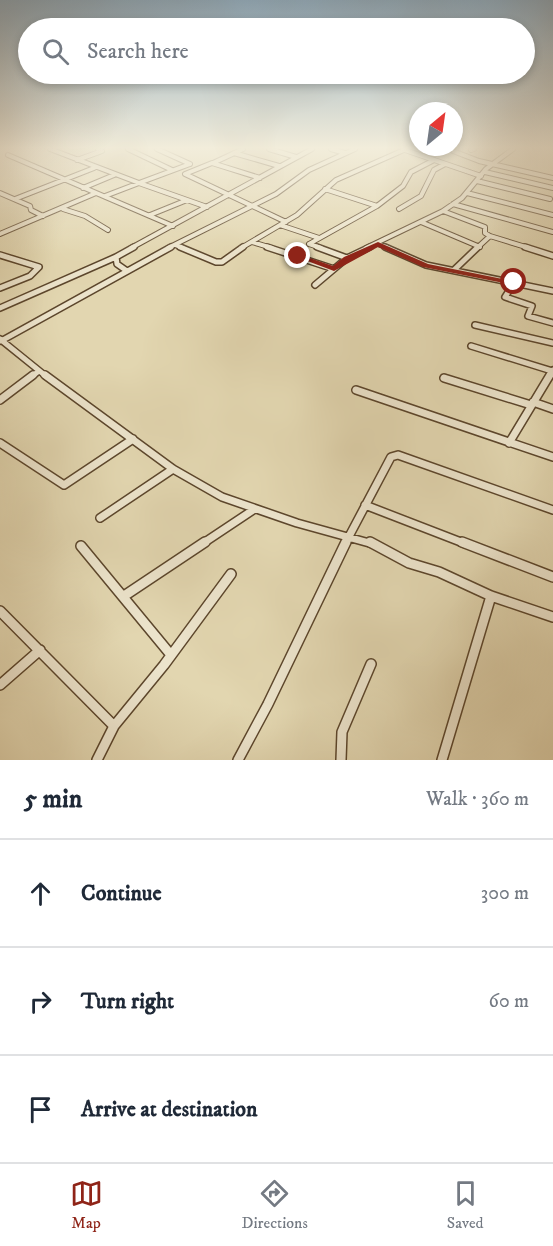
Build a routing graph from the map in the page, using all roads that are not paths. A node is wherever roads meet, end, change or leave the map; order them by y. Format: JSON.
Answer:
{"nodes":[{"id":1,"x":50,"y":184,"type":"edge"},
{"id":2,"x":72,"y":184,"type":"edge"},
{"id":3,"x":91,"y":184,"type":"edge"},
{"id":4,"x":135,"y":184,"type":"edge"},
{"id":5,"x":143,"y":184,"type":"edge"},
{"id":6,"x":205,"y":184,"type":"edge"},
{"id":7,"x":249,"y":184,"type":"edge"},
{"id":8,"x":290,"y":184,"type":"edge"},
{"id":9,"x":331,"y":184,"type":"edge"},
{"id":10,"x":404,"y":184,"type":"edge"},
{"id":11,"x":427,"y":184,"type":"edge"},
{"id":12,"x":474,"y":184,"type":"edge"},
{"id":13,"x":491,"y":184,"type":"edge"},
{"id":14,"x":535,"y":184,"type":"edge"},
{"id":15,"x":82,"y":188,"type":"junction"},
{"id":16,"x":553,"y":188,"type":"edge"},
{"id":17,"x":325,"y":189,"type":"junction"},
{"id":18,"x":0,"y":193,"type":"edge"},
{"id":19,"x":96,"y":193,"type":"junction"},
{"id":20,"x":467,"y":193,"type":"junction"},
{"id":21,"x":105,"y":196,"type":"junction"},
{"id":22,"x":228,"y":196,"type":"junction"},
{"id":23,"x":550,"y":199,"type":"dead end"},
{"id":24,"x":15,"y":200,"type":"junction"},
{"id":25,"x":187,"y":200,"type":"junction"},
{"id":26,"x":453,"y":204,"type":"junction"},
{"id":27,"x":255,"y":206,"type":"junction"},
{"id":28,"x":377,"y":206,"type":"junction"},
{"id":29,"x":207,"y":207,"type":"junction"},
{"id":30,"x":62,"y":209,"type":"junction"},
{"id":31,"x":399,"y":209,"type":"dead end"},
{"id":32,"x":443,"y":211,"type":"junction"},
{"id":33,"x":150,"y":214,"type":"junction"},
{"id":34,"x":553,"y":215,"type":"edge"},
{"id":35,"x":43,"y":216,"type":"junction"},
{"id":36,"x":286,"y":222,"type":"junction"},
{"id":37,"x":421,"y":222,"type":"junction"},
{"id":38,"x":280,"y":225,"type":"junction"},
{"id":39,"x":173,"y":226,"type":"junction"},
{"id":40,"x":108,"y":230,"type":"dead end"},
{"id":41,"x":553,"y":232,"type":"edge"},
{"id":42,"x":0,"y":234,"type":"edge"},
{"id":43,"x":490,"y":236,"type":"junction"},
{"id":44,"x":318,"y":238,"type":"junction"},
{"id":45,"x":252,"y":242,"type":"junction"},
{"id":46,"x":378,"y":244,"type":"junction"},
{"id":47,"x":175,"y":245,"type":"junction"},
{"id":48,"x":480,"y":247,"type":"junction"},
{"id":49,"x":0,"y":255,"type":"edge"},
{"id":50,"x":553,"y":256,"type":"edge"},
{"id":51,"x":116,"y":257,"type":"junction"},
{"id":52,"x":347,"y":258,"type":"junction"},
{"id":53,"x":334,"y":268,"type":"junction"},
{"id":54,"x":454,"y":270,"type":"junction"},
{"id":55,"x":127,"y":271,"type":"junction"},
{"id":56,"x":514,"y":282,"type":"junction"},
{"id":57,"x":315,"y":285,"type":"dead end"},
{"id":58,"x":0,"y":288,"type":"edge"},
{"id":59,"x":553,"y":291,"type":"edge"},
{"id":60,"x":0,"y":308,"type":"edge"},
{"id":61,"x":553,"y":323,"type":"edge"},
{"id":62,"x":475,"y":325,"type":"dead end"},
{"id":63,"x":0,"y":340,"type":"edge"},
{"id":64,"x":553,"y":343,"type":"edge"},
{"id":65,"x":471,"y":346,"type":"dead end"},
{"id":66,"x":553,"y":370,"type":"edge"},
{"id":67,"x":39,"y":371,"type":"junction"},
{"id":68,"x":444,"y":378,"type":"dead end"},
{"id":69,"x":356,"y":390,"type":"dead end"},
{"id":70,"x":0,"y":400,"type":"edge"},
{"id":71,"x":532,"y":404,"type":"junction"},
{"id":72,"x":553,"y":409,"type":"edge"},
{"id":73,"x":133,"y":439,"type":"junction"},
{"id":74,"x":0,"y":442,"type":"edge"},
{"id":75,"x":509,"y":443,"type":"junction"},
{"id":76,"x":553,"y":457,"type":"edge"},
{"id":77,"x":173,"y":469,"type":"junction"},
{"id":78,"x":365,"y":505,"type":"junction"},
{"id":79,"x":253,"y":510,"type":"junction"},
{"id":80,"x":553,"y":510,"type":"edge"},
{"id":81,"x":100,"y":518,"type":"dead end"},
{"id":82,"x":349,"y":535,"type":"junction"},
{"id":83,"x":81,"y":546,"type":"dead end"},
{"id":84,"x":231,"y":574,"type":"dead end"},
{"id":85,"x":553,"y":577,"type":"edge"},
{"id":86,"x":124,"y":596,"type":"junction"},
{"id":87,"x":491,"y":596,"type":"junction"},
{"id":88,"x":0,"y":611,"type":"edge"},
{"id":89,"x":553,"y":617,"type":"edge"},
{"id":90,"x":40,"y":650,"type":"junction"},
{"id":91,"x":171,"y":655,"type":"junction"},
{"id":92,"x":371,"y":664,"type":"dead end"},
{"id":93,"x":0,"y":685,"type":"edge"},
{"id":94,"x":114,"y":726,"type":"junction"},
{"id":95,"x":97,"y":760,"type":"edge"},
{"id":96,"x":238,"y":760,"type":"edge"},
{"id":97,"x":341,"y":760,"type":"edge"},
{"id":98,"x":442,"y":760,"type":"edge"}],
"edges":[{"from":1,"to":24,"type":"street"},
{"from":2,"to":15,"type":"street"},
{"from":3,"to":15,"type":"street"},
{"from":4,"to":21,"type":"street"},
{"from":5,"to":25,"type":"street"},
{"from":6,"to":22,"type":"street"},
{"from":7,"to":22,"type":"street"},
{"from":8,"to":27,"type":"street"},
{"from":9,"to":17,"type":"street"},
{"from":10,"to":28,"type":"street"},
{"from":11,"to":31,"type":"street"},
{"from":12,"to":20,"type":"street"},
{"from":13,"to":23,"type":"street"},
{"from":14,"to":16,"type":"street"},
{"from":15,"to":19,"type":"street"},
{"from":17,"to":28,"type":"street"},
{"from":17,"to":36,"type":"street"},
{"from":18,"to":24,"type":"street"},
{"from":19,"to":21,"type":"street"},
{"from":19,"to":30,"type":"street"},
{"from":20,"to":26,"type":"street"},
{"from":20,"to":34,"type":"street"},
{"from":21,"to":33,"type":"street"},
{"from":22,"to":27,"type":"street"},
{"from":22,"to":29,"type":"street"},
{"from":24,"to":35,"type":"street"},
{"from":25,"to":29,"type":"street"},
{"from":25,"to":33,"type":"street"},
{"from":26,"to":32,"type":"street"},
{"from":26,"to":41,"type":"street"},
{"from":27,"to":36,"type":"street"},
{"from":27,"to":47,"type":"street"},
{"from":28,"to":44,"type":"street"},
{"from":29,"to":39,"type":"street"},
{"from":30,"to":35,"type":"street"},
{"from":30,"to":40,"type":"street"},
{"from":32,"to":37,"type":"street"},
{"from":32,"to":43,"type":"street"},
{"from":33,"to":39,"type":"street"},
{"from":35,"to":42,"type":"street"},
{"from":36,"to":38,"type":"street"},
{"from":37,"to":46,"type":"street"},
{"from":37,"to":48,"type":"street"},
{"from":38,"to":44,"type":"street"},
{"from":38,"to":45,"type":"street"},
{"from":39,"to":51,"type":"street"},
{"from":43,"to":48,"type":"street"},
{"from":43,"to":50,"type":"street"},
{"from":44,"to":52,"type":"street"},
{"from":45,"to":47,"type":"street"},
{"from":45,"to":53,"type":"street"},
{"from":46,"to":52,"type":"street"},
{"from":46,"to":54,"type":"street"},
{"from":47,"to":55,"type":"street"},
{"from":48,"to":54,"type":"street"},
{"from":49,"to":58,"type":"street"},
{"from":51,"to":55,"type":"street"},
{"from":51,"to":60,"type":"street"},
{"from":52,"to":53,"type":"street"},
{"from":53,"to":57,"type":"street"},
{"from":54,"to":56,"type":"street"},
{"from":55,"to":63,"type":"street"},
{"from":56,"to":59,"type":"street"},
{"from":56,"to":61,"type":"street"},
{"from":62,"to":64,"type":"street"},
{"from":63,"to":67,"type":"street"},
{"from":65,"to":66,"type":"street"},
{"from":66,"to":71,"type":"street"},
{"from":67,"to":70,"type":"street"},
{"from":67,"to":73,"type":"street"},
{"from":68,"to":71,"type":"street"},
{"from":69,"to":75,"type":"street"},
{"from":71,"to":72,"type":"street"},
{"from":71,"to":75,"type":"street"},
{"from":73,"to":74,"type":"street"},
{"from":73,"to":77,"type":"street"},
{"from":75,"to":76,"type":"street"},
{"from":77,"to":79,"type":"street"},
{"from":77,"to":81,"type":"street"},
{"from":78,"to":80,"type":"street"},
{"from":78,"to":82,"type":"street"},
{"from":78,"to":85,"type":"street"},
{"from":79,"to":82,"type":"street"},
{"from":79,"to":86,"type":"street"},
{"from":82,"to":87,"type":"street"},
{"from":82,"to":96,"type":"street"},
{"from":83,"to":86,"type":"street"},
{"from":84,"to":91,"type":"street"},
{"from":86,"to":91,"type":"street"},
{"from":87,"to":89,"type":"street"},
{"from":87,"to":98,"type":"street"},
{"from":88,"to":90,"type":"street"},
{"from":90,"to":93,"type":"street"},
{"from":90,"to":94,"type":"street"},
{"from":91,"to":94,"type":"street"},
{"from":92,"to":97,"type":"street"},
{"from":94,"to":95,"type":"street"}]}
